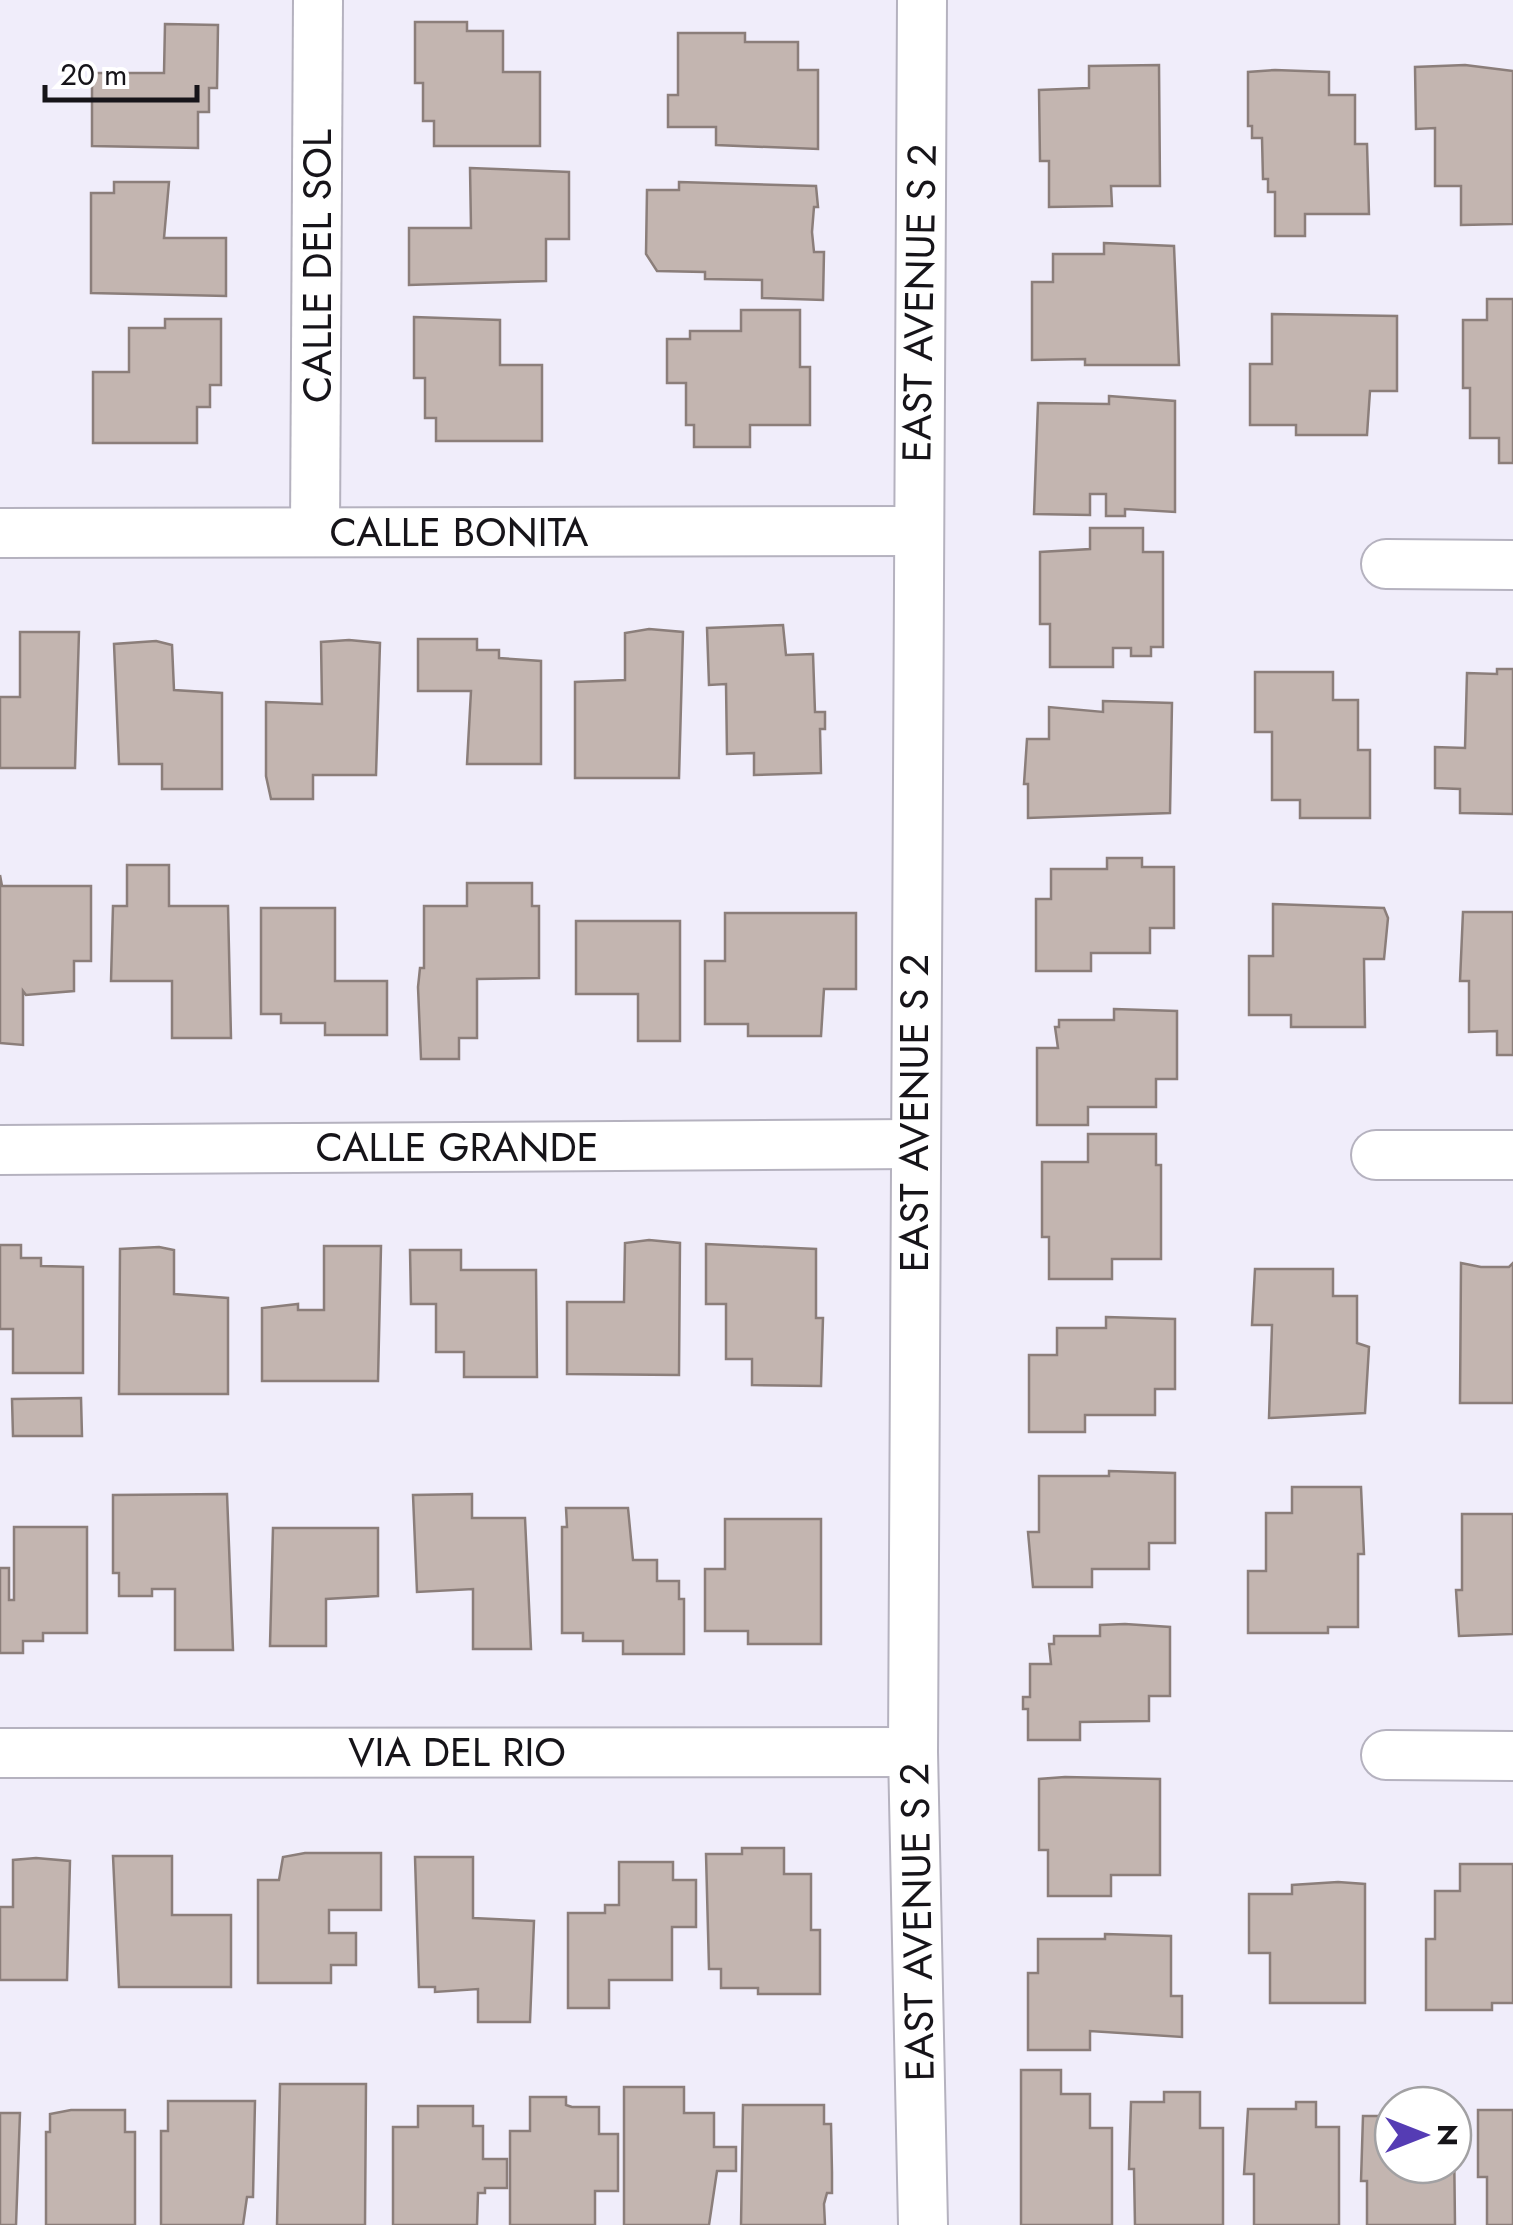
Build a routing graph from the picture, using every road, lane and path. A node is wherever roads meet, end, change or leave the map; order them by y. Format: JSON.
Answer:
{"nodes":[{"id":1,"x":318,"y":0,"type":"edge"},
{"id":2,"x":922,"y":0,"type":"edge"},
{"id":3,"x":315,"y":532,"type":"junction"},
{"id":4,"x":917,"y":532,"type":"junction"},
{"id":5,"x":0,"y":533,"type":"edge"},
{"id":6,"x":1386,"y":564,"type":"dead end"},
{"id":7,"x":1513,"y":565,"type":"edge"},
{"id":8,"x":914,"y":1144,"type":"junction"},
{"id":9,"x":0,"y":1150,"type":"edge"},
{"id":10,"x":1376,"y":1155,"type":"dead end"},
{"id":11,"x":1513,"y":1155,"type":"edge"},
{"id":12,"x":913,"y":1752,"type":"junction"},
{"id":13,"x":0,"y":1753,"type":"edge"},
{"id":14,"x":1386,"y":1755,"type":"dead end"},
{"id":15,"x":1513,"y":1756,"type":"edge"},
{"id":16,"x":923,"y":2225,"type":"edge"}],
"edges":[{"from":1,"to":3,"type":"street","name":"CALLE DEL SOL"},
{"from":2,"to":4,"type":"street","name":"EAST AVENUE S 2"},
{"from":3,"to":4,"type":"street","name":"CALLE BONITA"},
{"from":3,"to":5,"type":"street","name":"CALLE BONITA"},
{"from":4,"to":8,"type":"street","name":"EAST AVENUE S 2"},
{"from":6,"to":7,"type":"street"},
{"from":8,"to":9,"type":"street","name":"CALLE GRANDE"},
{"from":8,"to":12,"type":"street","name":"EAST AVENUE S 2"},
{"from":10,"to":11,"type":"street"},
{"from":12,"to":13,"type":"street","name":"VIA DEL RIO"},
{"from":12,"to":16,"type":"street","name":"EAST AVENUE S 2"},
{"from":14,"to":15,"type":"street"}]}
